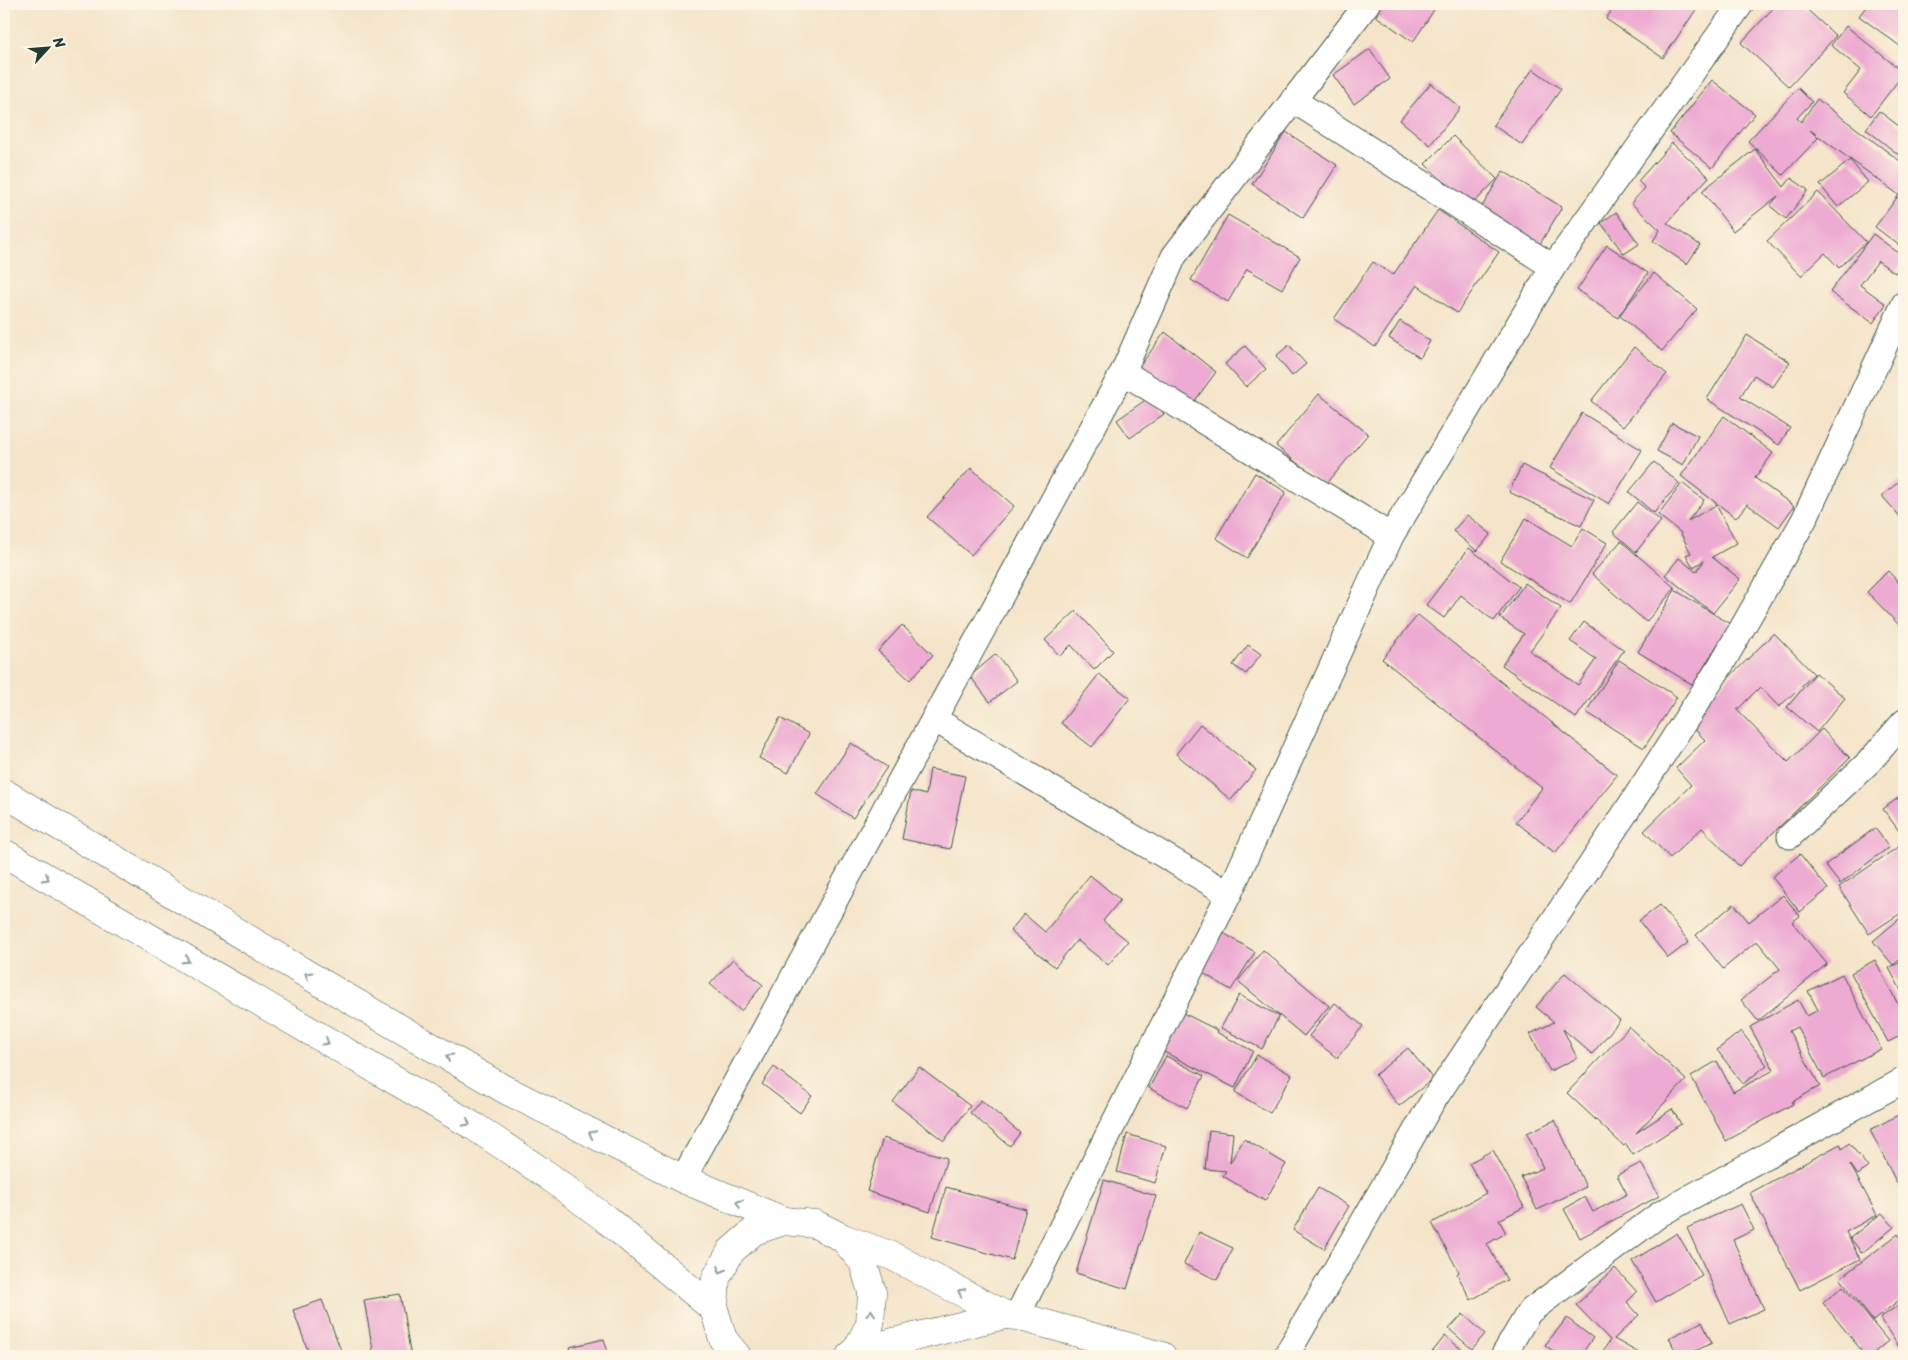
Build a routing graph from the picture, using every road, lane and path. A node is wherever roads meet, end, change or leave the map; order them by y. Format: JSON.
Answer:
{"nodes":[{"id":1,"x":1367,"y":4,"type":"edge"},
{"id":2,"x":1741,"y":4,"type":"edge"},
{"id":3,"x":1293,"y":100,"type":"junction"},
{"id":4,"x":1553,"y":267,"type":"junction"},
{"id":5,"x":1904,"y":304,"type":"edge"},
{"id":6,"x":1124,"y":372,"type":"junction"},
{"id":7,"x":1391,"y":536,"type":"junction"},
{"id":8,"x":934,"y":719,"type":"junction"},
{"id":9,"x":1904,"y":722,"type":"edge"},
{"id":10,"x":4,"y":793,"type":"edge"},
{"id":11,"x":1790,"y":836,"type":"dead end"},
{"id":12,"x":4,"y":853,"type":"edge"},
{"id":13,"x":1229,"y":894,"type":"junction"},
{"id":14,"x":1904,"y":1080,"type":"edge"},
{"id":15,"x":683,"y":1179,"type":"junction"},
{"id":16,"x":784,"y":1222,"type":"junction"},
{"id":17,"x":843,"y":1238,"type":"junction"},
{"id":18,"x":714,"y":1309,"type":"junction"},
{"id":19,"x":1011,"y":1315,"type":"junction"},
{"id":20,"x":730,"y":1351,"type":"edge"},
{"id":21,"x":853,"y":1354,"type":"edge"},
{"id":22,"x":1162,"y":1356,"type":"edge"},
{"id":23,"x":1286,"y":1356,"type":"edge"},
{"id":24,"x":1503,"y":1356,"type":"edge"}],
"edges":[{"from":1,"to":3,"type":"street"},
{"from":2,"to":4,"type":"street"},
{"from":3,"to":4,"type":"street"},
{"from":3,"to":6,"type":"street"},
{"from":4,"to":7,"type":"street"},
{"from":5,"to":23,"type":"street"},
{"from":6,"to":7,"type":"street"},
{"from":6,"to":8,"type":"street"},
{"from":7,"to":13,"type":"street"},
{"from":8,"to":13,"type":"street"},
{"from":8,"to":15,"type":"street"},
{"from":9,"to":11,"type":"street"},
{"from":15,"to":10,"type":"main road","one_way":true},
{"from":12,"to":18,"type":"main road","one_way":true},
{"from":13,"to":19,"type":"street"},
{"from":14,"to":24,"type":"street"},
{"from":16,"to":15,"type":"main road","one_way":true},
{"from":16,"to":17,"type":"main road"},
{"from":16,"to":18,"type":"main road","one_way":true},
{"from":19,"to":17,"type":"main road","one_way":true},
{"from":21,"to":17,"type":"main road","one_way":true},
{"from":18,"to":20,"type":"main road"},
{"from":19,"to":21,"type":"main road"},
{"from":19,"to":22,"type":"main road"}]}
